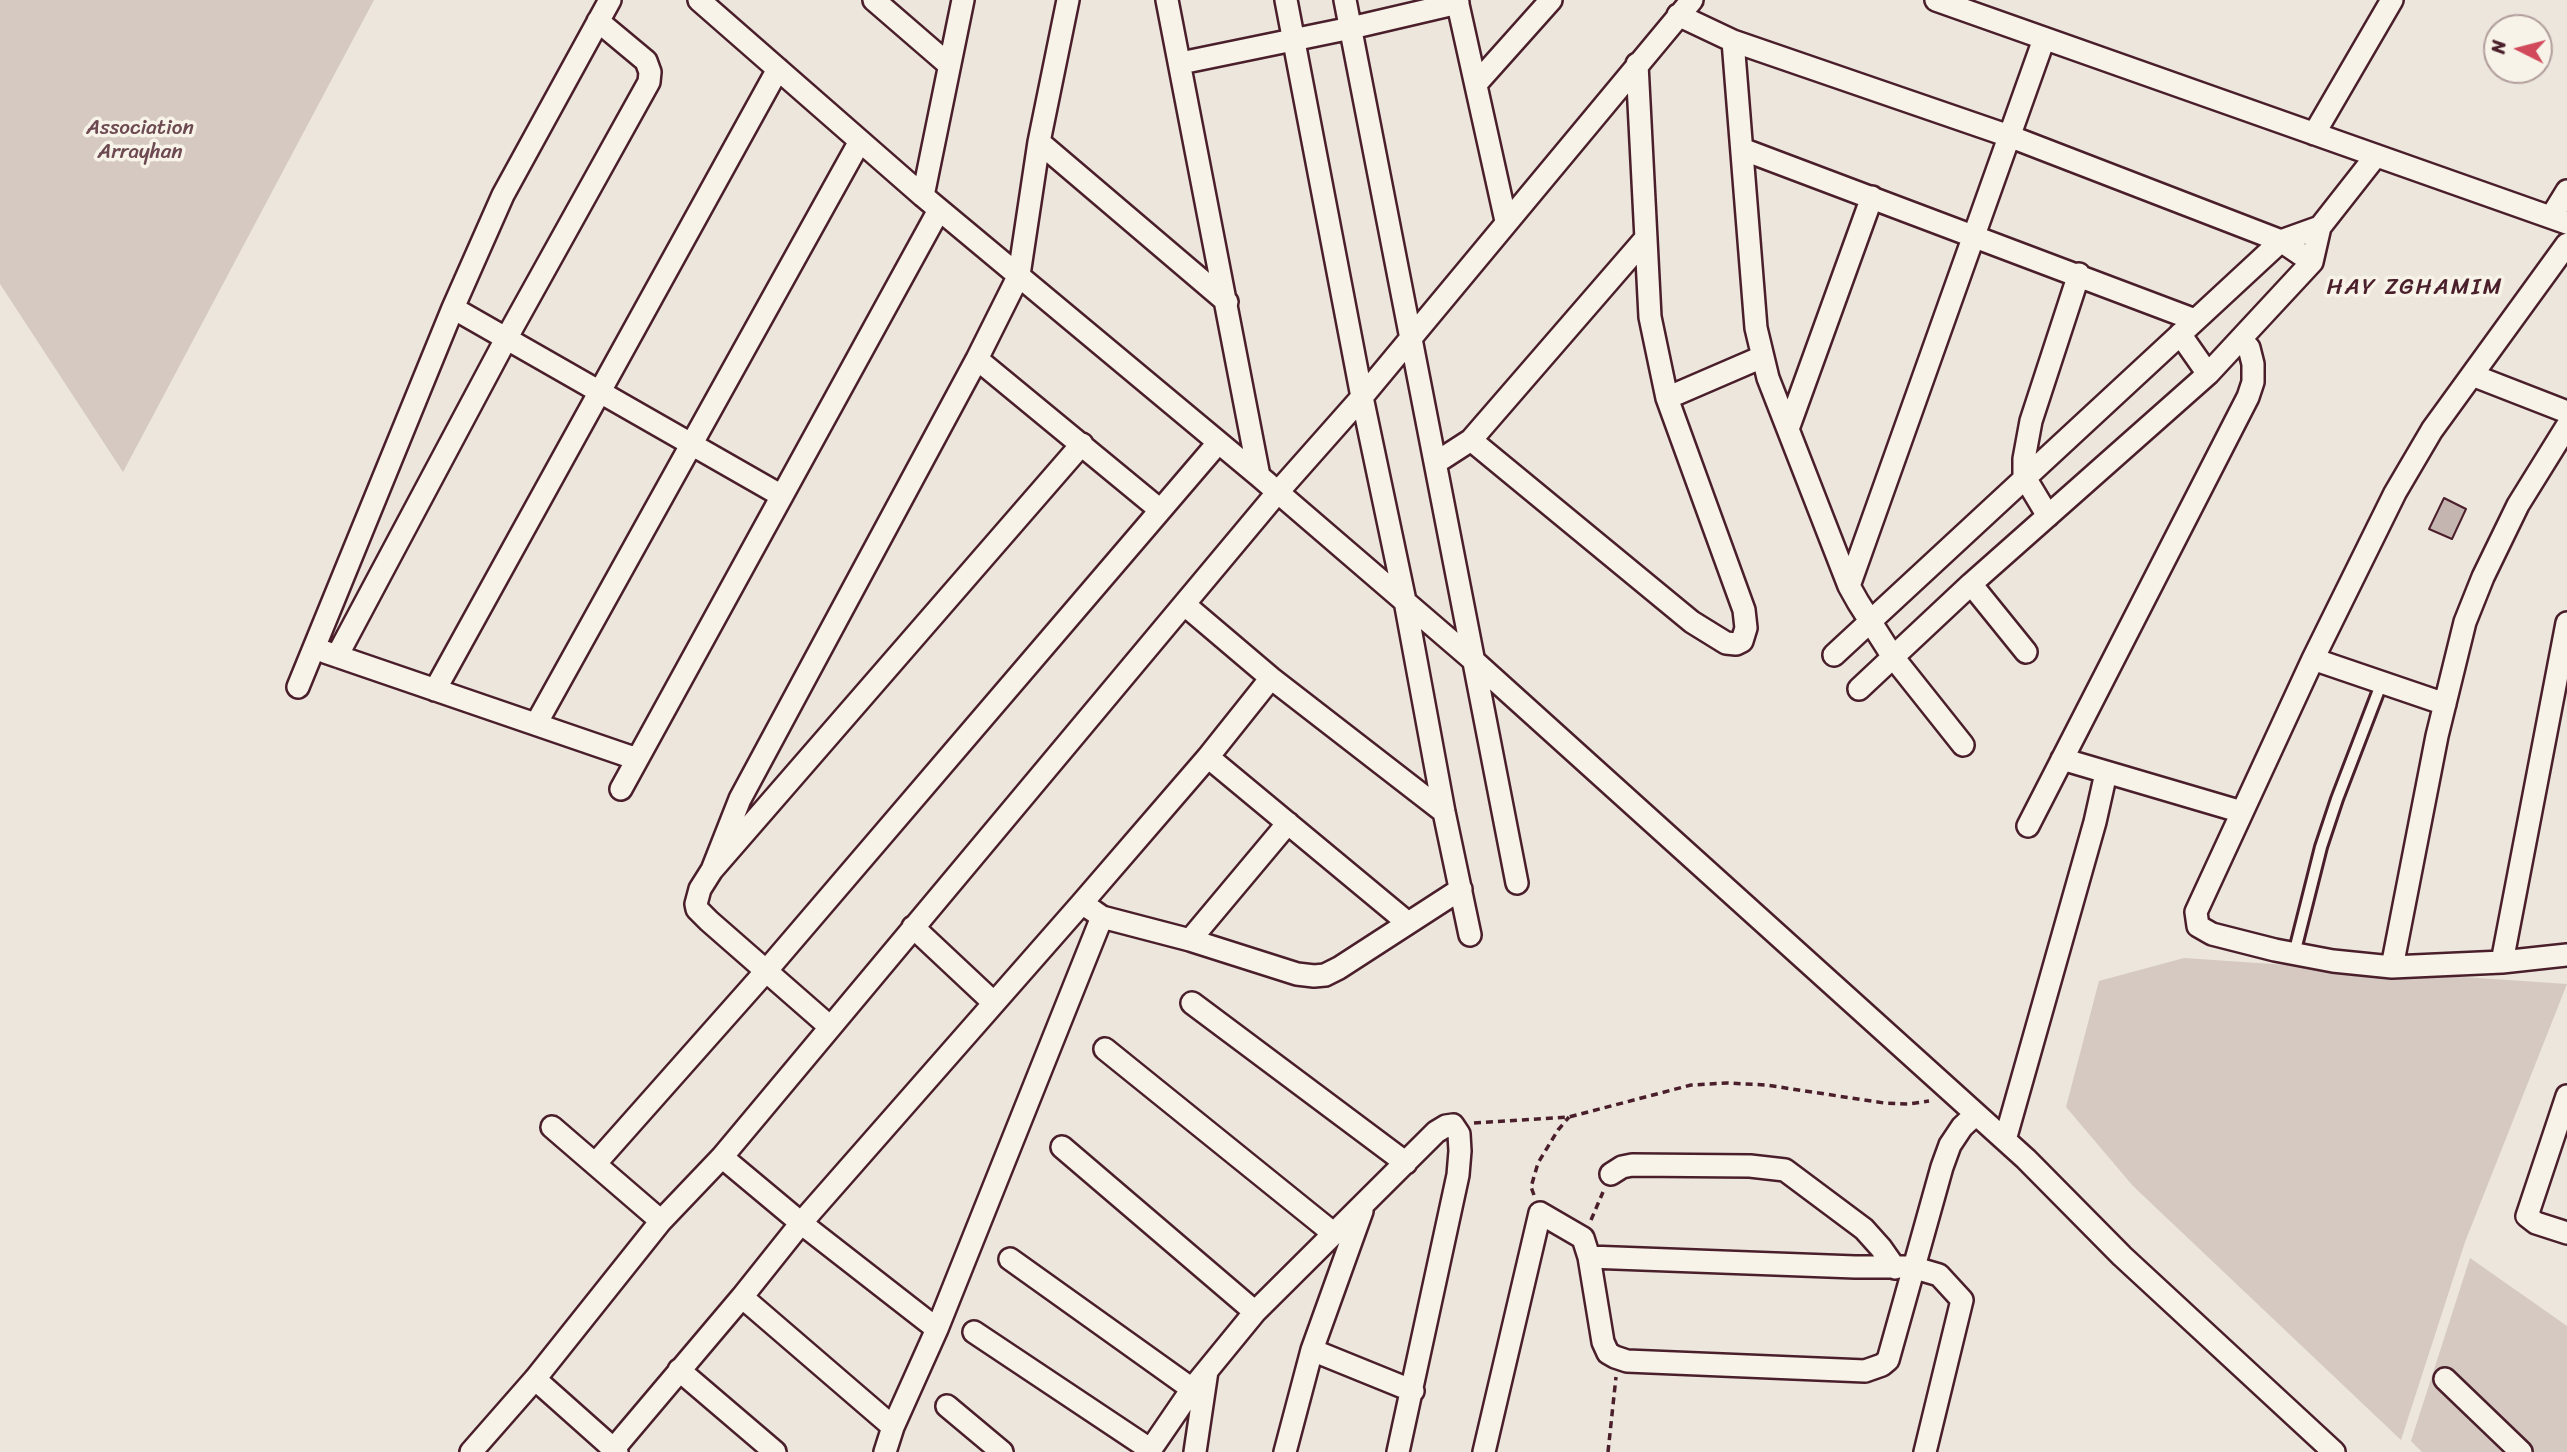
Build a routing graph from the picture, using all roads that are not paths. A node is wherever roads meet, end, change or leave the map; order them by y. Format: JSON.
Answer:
{"nodes":[{"id":1,"x":610,"y":0,"type":"edge"},
{"id":2,"x":699,"y":0,"type":"edge"},
{"id":3,"x":874,"y":0,"type":"edge"},
{"id":4,"x":962,"y":0,"type":"edge"},
{"id":5,"x":1068,"y":0,"type":"edge"},
{"id":6,"x":1167,"y":0,"type":"edge"},
{"id":7,"x":1286,"y":0,"type":"edge"},
{"id":8,"x":1345,"y":0,"type":"edge"},
{"id":9,"x":1551,"y":0,"type":"edge"},
{"id":10,"x":1936,"y":0,"type":"edge"},
{"id":11,"x":2392,"y":0,"type":"edge"},
{"id":12,"x":1457,"y":1,"type":"edge"},
{"id":13,"x":1685,"y":8,"type":"edge"},
{"id":14,"x":598,"y":21,"type":"junction"},
{"id":15,"x":1351,"y":28,"type":"junction"},
{"id":16,"x":1294,"y":38,"type":"junction"},
{"id":17,"x":2044,"y":39,"type":"junction"},
{"id":18,"x":1734,"y":41,"type":"junction"},
{"id":19,"x":1181,"y":63,"type":"junction"},
{"id":20,"x":948,"y":64,"type":"junction"},
{"id":21,"x":1637,"y":64,"type":"junction"},
{"id":22,"x":778,"y":69,"type":"junction"},
{"id":23,"x":1476,"y":85,"type":"junction"},
{"id":24,"x":2314,"y":135,"type":"junction"},
{"id":25,"x":2009,"y":136,"type":"junction"},
{"id":26,"x":860,"y":141,"type":"junction"},
{"id":27,"x":1039,"y":142,"type":"junction"},
{"id":28,"x":1742,"y":149,"type":"junction"},
{"id":29,"x":2375,"y":157,"type":"junction"},
{"id":30,"x":2567,"y":191,"type":"edge"},
{"id":31,"x":923,"y":196,"type":"junction"},
{"id":32,"x":1872,"y":197,"type":"junction"},
{"id":33,"x":939,"y":211,"type":"junction"},
{"id":34,"x":2559,"y":220,"type":"edge"},
{"id":35,"x":1506,"y":221,"type":"junction"},
{"id":36,"x":2320,"y":226,"type":"junction"},
{"id":37,"x":1974,"y":235,"type":"junction"},
{"id":38,"x":1646,"y":238,"type":"junction"},
{"id":39,"x":2281,"y":241,"type":"junction"},
{"id":40,"x":2567,"y":244,"type":"edge"},
{"id":41,"x":2312,"y":262,"type":"junction"},
{"id":42,"x":2079,"y":274,"type":"junction"},
{"id":43,"x":1019,"y":275,"type":"junction"},
{"id":44,"x":1227,"y":302,"type":"junction"},
{"id":45,"x":453,"y":308,"type":"junction"},
{"id":46,"x":2188,"y":327,"type":"junction"},
{"id":47,"x":1411,"y":337,"type":"junction"},
{"id":48,"x":506,"y":339,"type":"junction"},
{"id":49,"x":2241,"y":339,"type":"junction"},
{"id":50,"x":1762,"y":357,"type":"junction"},
{"id":51,"x":977,"y":359,"type":"junction"},
{"id":52,"x":2208,"y":374,"type":"junction"},
{"id":53,"x":2472,"y":375,"type":"junction"},
{"id":54,"x":599,"y":392,"type":"junction"},
{"id":55,"x":1362,"y":397,"type":"junction"},
{"id":56,"x":1667,"y":398,"type":"junction"},
{"id":57,"x":2567,"y":412,"type":"edge"},
{"id":58,"x":2567,"y":426,"type":"edge"},
{"id":59,"x":1788,"y":429,"type":"junction"},
{"id":60,"x":1471,"y":440,"type":"junction"},
{"id":61,"x":1218,"y":443,"type":"junction"},
{"id":62,"x":691,"y":444,"type":"junction"},
{"id":63,"x":1082,"y":444,"type":"junction"},
{"id":64,"x":1437,"y":462,"type":"junction"},
{"id":65,"x":1259,"y":476,"type":"junction"},
{"id":66,"x":2024,"y":476,"type":"junction"},
{"id":67,"x":1277,"y":493,"type":"junction"},
{"id":68,"x":782,"y":496,"type":"junction"},
{"id":69,"x":1159,"y":509,"type":"junction"},
{"id":70,"x":2048,"y":516,"type":"junction"},
{"id":71,"x":354,"y":550,"type":"junction"},
{"id":72,"x":387,"y":564,"type":"junction"},
{"id":73,"x":1971,"y":584,"type":"junction"},
{"id":74,"x":1849,"y":586,"type":"junction"},
{"id":75,"x":1405,"y":601,"type":"junction"},
{"id":76,"x":1185,"y":605,"type":"junction"},
{"id":77,"x":1870,"y":622,"type":"junction"},
{"id":78,"x":2567,"y":623,"type":"edge"},
{"id":79,"x":313,"y":648,"type":"junction"},
{"id":80,"x":2026,"y":652,"type":"dead end"},
{"id":81,"x":1834,"y":655,"type":"dead end"},
{"id":82,"x":337,"y":656,"type":"junction"},
{"id":83,"x":1893,"y":657,"type":"junction"},
{"id":84,"x":2313,"y":659,"type":"junction"},
{"id":85,"x":1473,"y":660,"type":"junction"},
{"id":86,"x":2562,"y":672,"type":"edge"},
{"id":87,"x":1270,"y":678,"type":"junction"},
{"id":88,"x":2382,"y":682,"type":"junction"},
{"id":89,"x":298,"y":687,"type":"dead end"},
{"id":90,"x":1859,"y":689,"type":"dead end"},
{"id":91,"x":435,"y":690,"type":"junction"},
{"id":92,"x":2445,"y":704,"type":"junction"},
{"id":93,"x":536,"y":724,"type":"junction"},
{"id":94,"x":1964,"y":745,"type":"dead end"},
{"id":95,"x":1208,"y":757,"type":"junction"},
{"id":96,"x":637,"y":759,"type":"junction"},
{"id":97,"x":2062,"y":759,"type":"junction"},
{"id":98,"x":2106,"y":773,"type":"junction"},
{"id":99,"x":621,"y":789,"type":"dead end"},
{"id":100,"x":1444,"y":812,"type":"junction"},
{"id":101,"x":2242,"y":812,"type":"junction"},
{"id":102,"x":1288,"y":823,"type":"junction"},
{"id":103,"x":2028,"y":826,"type":"dead end"},
{"id":104,"x":712,"y":870,"type":"junction"},
{"id":105,"x":1517,"y":883,"type":"dead end"},
{"id":106,"x":1461,"y":888,"type":"junction"},
{"id":107,"x":1082,"y":903,"type":"junction"},
{"id":108,"x":1102,"y":917,"type":"junction"},
{"id":109,"x":1408,"y":923,"type":"junction"},
{"id":110,"x":913,"y":927,"type":"junction"},
{"id":111,"x":1470,"y":935,"type":"dead end"},
{"id":112,"x":1190,"y":940,"type":"junction"},
{"id":113,"x":2294,"y":954,"type":"junction"},
{"id":114,"x":2567,"y":955,"type":"edge"},
{"id":115,"x":2502,"y":962,"type":"junction"},
{"id":116,"x":2392,"y":967,"type":"junction"},
{"id":117,"x":766,"y":970,"type":"junction"},
{"id":118,"x":994,"y":1003,"type":"junction"},
{"id":119,"x":1192,"y":1003,"type":"dead end"},
{"id":120,"x":829,"y":1026,"type":"junction"},
{"id":121,"x":1105,"y":1049,"type":"dead end"},
{"id":122,"x":2567,"y":1096,"type":"edge"},
{"id":123,"x":1976,"y":1114,"type":"junction"},
{"id":124,"x":551,"y":1127,"type":"dead end"},
{"id":125,"x":2561,"y":1135,"type":"edge"},
{"id":126,"x":2005,"y":1140,"type":"junction"},
{"id":127,"x":1062,"y":1147,"type":"dead end"},
{"id":128,"x":722,"y":1157,"type":"junction"},
{"id":129,"x":1406,"y":1163,"type":"junction"},
{"id":130,"x":595,"y":1164,"type":"junction"},
{"id":131,"x":1611,"y":1174,"type":"road end"},
{"id":132,"x":1363,"y":1207,"type":"junction"},
{"id":133,"x":661,"y":1221,"type":"junction"},
{"id":134,"x":801,"y":1223,"type":"junction"},
{"id":135,"x":1333,"y":1233,"type":"junction"},
{"id":136,"x":2567,"y":1233,"type":"edge"},
{"id":137,"x":1586,"y":1248,"type":"junction"},
{"id":138,"x":1010,"y":1259,"type":"dead end"},
{"id":139,"x":1903,"y":1267,"type":"junction"},
{"id":140,"x":743,"y":1297,"type":"junction"},
{"id":141,"x":1255,"y":1312,"type":"junction"},
{"id":142,"x":937,"y":1329,"type":"junction"},
{"id":143,"x":974,"y":1332,"type":"dead end"},
{"id":144,"x":1312,"y":1350,"type":"junction"},
{"id":145,"x":679,"y":1370,"type":"junction"},
{"id":146,"x":1207,"y":1370,"type":"junction"},
{"id":147,"x":2445,"y":1378,"type":"dead end"},
{"id":148,"x":535,"y":1379,"type":"junction"},
{"id":149,"x":1192,"y":1389,"type":"junction"},
{"id":150,"x":1413,"y":1391,"type":"junction"},
{"id":151,"x":947,"y":1406,"type":"dead end"},
{"id":152,"x":893,"y":1427,"type":"junction"},
{"id":153,"x":614,"y":1451,"type":"edge"},
{"id":154,"x":1150,"y":1451,"type":"edge"},
{"id":155,"x":471,"y":1452,"type":"edge"},
{"id":156,"x":775,"y":1452,"type":"edge"},
{"id":157,"x":885,"y":1452,"type":"edge"},
{"id":158,"x":1002,"y":1452,"type":"edge"},
{"id":159,"x":1195,"y":1452,"type":"edge"},
{"id":160,"x":1285,"y":1452,"type":"edge"},
{"id":161,"x":1398,"y":1452,"type":"edge"},
{"id":162,"x":1484,"y":1452,"type":"edge"},
{"id":163,"x":1925,"y":1452,"type":"edge"},
{"id":164,"x":2333,"y":1452,"type":"edge"},
{"id":165,"x":2521,"y":1452,"type":"edge"}],
"edges":[{"from":1,"to":14,"type":"street"},
{"from":2,"to":22,"type":"street"},
{"from":3,"to":20,"type":"street"},
{"from":4,"to":20,"type":"street"},
{"from":5,"to":27,"type":"street"},
{"from":6,"to":19,"type":"street"},
{"from":7,"to":16,"type":"street"},
{"from":8,"to":15,"type":"street"},
{"from":9,"to":23,"type":"street"},
{"from":10,"to":17,"type":"street"},
{"from":11,"to":24,"type":"street"},
{"from":12,"to":15,"type":"street"},
{"from":12,"to":23,"type":"street"},
{"from":13,"to":18,"type":"street"},
{"from":13,"to":21,"type":"street"},
{"from":14,"to":45,"type":"street"},
{"from":14,"to":48,"type":"street"},
{"from":15,"to":16,"type":"street"},
{"from":15,"to":47,"type":"street"},
{"from":16,"to":19,"type":"street"},
{"from":16,"to":55,"type":"street"},
{"from":17,"to":24,"type":"street"},
{"from":17,"to":25,"type":"street"},
{"from":18,"to":25,"type":"street"},
{"from":18,"to":28,"type":"street"},
{"from":19,"to":44,"type":"street"},
{"from":20,"to":31,"type":"street"},
{"from":21,"to":35,"type":"street"},
{"from":21,"to":38,"type":"street"},
{"from":22,"to":26,"type":"street"},
{"from":22,"to":54,"type":"street"},
{"from":23,"to":35,"type":"street"},
{"from":24,"to":29,"type":"street"},
{"from":25,"to":37,"type":"street"},
{"from":25,"to":39,"type":"street"},
{"from":26,"to":31,"type":"street"},
{"from":26,"to":62,"type":"street"},
{"from":27,"to":43,"type":"street"},
{"from":27,"to":44,"type":"street"},
{"from":28,"to":32,"type":"street"},
{"from":28,"to":50,"type":"street"},
{"from":29,"to":34,"type":"street"},
{"from":29,"to":36,"type":"street"},
{"from":30,"to":34,"type":"street"},
{"from":31,"to":33,"type":"street"},
{"from":32,"to":37,"type":"street"},
{"from":32,"to":59,"type":"street"},
{"from":33,"to":43,"type":"street"},
{"from":33,"to":68,"type":"street"},
{"from":35,"to":47,"type":"street"},
{"from":36,"to":39,"type":"street"},
{"from":36,"to":41,"type":"street"},
{"from":37,"to":42,"type":"street"},
{"from":37,"to":74,"type":"street"},
{"from":38,"to":56,"type":"street"},
{"from":38,"to":60,"type":"street"},
{"from":39,"to":41,"type":"street"},
{"from":39,"to":46,"type":"street"},
{"from":40,"to":53,"type":"street"},
{"from":41,"to":49,"type":"street"},
{"from":42,"to":46,"type":"street"},
{"from":42,"to":66,"type":"street"},
{"from":43,"to":51,"type":"street"},
{"from":43,"to":61,"type":"street"},
{"from":44,"to":65,"type":"street"},
{"from":45,"to":48,"type":"street"},
{"from":45,"to":71,"type":"street"},
{"from":46,"to":52,"type":"street"},
{"from":46,"to":66,"type":"street"},
{"from":47,"to":55,"type":"street"},
{"from":47,"to":64,"type":"street"},
{"from":48,"to":54,"type":"street"},
{"from":48,"to":72,"type":"street"},
{"from":49,"to":52,"type":"street"},
{"from":49,"to":97,"type":"street"},
{"from":50,"to":56,"type":"street"},
{"from":50,"to":59,"type":"street"},
{"from":51,"to":63,"type":"street"},
{"from":51,"to":104,"type":"street"},
{"from":52,"to":70,"type":"street"},
{"from":53,"to":57,"type":"street"},
{"from":53,"to":84,"type":"street"},
{"from":54,"to":62,"type":"street"},
{"from":54,"to":91,"type":"street"},
{"from":55,"to":67,"type":"street"},
{"from":55,"to":75,"type":"street"},
{"from":56,"to":60,"type":"street"},
{"from":58,"to":92,"type":"street"},
{"from":59,"to":74,"type":"street"},
{"from":60,"to":64,"type":"street"},
{"from":61,"to":65,"type":"street"},
{"from":61,"to":69,"type":"street"},
{"from":62,"to":68,"type":"street"},
{"from":62,"to":93,"type":"street"},
{"from":63,"to":69,"type":"street"},
{"from":63,"to":104,"type":"street"},
{"from":64,"to":85,"type":"street"},
{"from":65,"to":67,"type":"street"},
{"from":66,"to":70,"type":"street"},
{"from":66,"to":77,"type":"street"},
{"from":67,"to":75,"type":"street"},
{"from":67,"to":76,"type":"street"},
{"from":68,"to":96,"type":"street"},
{"from":69,"to":117,"type":"street"},
{"from":70,"to":73,"type":"street"},
{"from":71,"to":72,"type":"street"},
{"from":71,"to":79,"type":"street"},
{"from":72,"to":82,"type":"street"},
{"from":73,"to":80,"type":"street"},
{"from":73,"to":83,"type":"street"},
{"from":74,"to":77,"type":"street"},
{"from":75,"to":85,"type":"street"},
{"from":75,"to":100,"type":"street"},
{"from":76,"to":87,"type":"street"},
{"from":76,"to":110,"type":"street"},
{"from":77,"to":81,"type":"street"},
{"from":77,"to":83,"type":"street"},
{"from":78,"to":86,"type":"street"},
{"from":79,"to":82,"type":"street"},
{"from":79,"to":89,"type":"street"},
{"from":82,"to":91,"type":"street"},
{"from":83,"to":90,"type":"street"},
{"from":83,"to":94,"type":"street"},
{"from":84,"to":88,"type":"street"},
{"from":84,"to":101,"type":"street"},
{"from":85,"to":105,"type":"street"},
{"from":85,"to":123,"type":"street"},
{"from":86,"to":115,"type":"street"},
{"from":87,"to":95,"type":"street"},
{"from":87,"to":100,"type":"street"},
{"from":88,"to":92,"type":"street"},
{"from":88,"to":113,"type":"lane"},
{"from":91,"to":93,"type":"street"},
{"from":92,"to":116,"type":"street"},
{"from":93,"to":96,"type":"street"},
{"from":95,"to":102,"type":"street"},
{"from":95,"to":107,"type":"street"},
{"from":96,"to":99,"type":"street"},
{"from":97,"to":98,"type":"street"},
{"from":97,"to":103,"type":"street"},
{"from":98,"to":101,"type":"street"},
{"from":98,"to":126,"type":"street"},
{"from":100,"to":106,"type":"street"},
{"from":101,"to":113,"type":"street"},
{"from":102,"to":109,"type":"street"},
{"from":102,"to":112,"type":"street"},
{"from":104,"to":117,"type":"street"},
{"from":106,"to":109,"type":"street"},
{"from":106,"to":111,"type":"street"},
{"from":107,"to":108,"type":"street"},
{"from":107,"to":118,"type":"street"},
{"from":108,"to":112,"type":"street"},
{"from":108,"to":142,"type":"street"},
{"from":109,"to":112,"type":"street"},
{"from":110,"to":118,"type":"street"},
{"from":110,"to":120,"type":"street"},
{"from":113,"to":116,"type":"street"},
{"from":114,"to":115,"type":"street"},
{"from":115,"to":116,"type":"street"},
{"from":117,"to":120,"type":"street"},
{"from":117,"to":130,"type":"street"},
{"from":118,"to":134,"type":"street"},
{"from":119,"to":129,"type":"street"},
{"from":120,"to":128,"type":"street"},
{"from":121,"to":135,"type":"street"},
{"from":122,"to":125,"type":"street"},
{"from":123,"to":126,"type":"street"},
{"from":123,"to":139,"type":"street"},
{"from":124,"to":130,"type":"street"},
{"from":125,"to":136,"type":"street"},
{"from":126,"to":164,"type":"street"},
{"from":127,"to":141,"type":"street"},
{"from":128,"to":133,"type":"street"},
{"from":128,"to":134,"type":"street"},
{"from":129,"to":132,"type":"street"},
{"from":129,"to":150,"type":"street"},
{"from":130,"to":133,"type":"street"},
{"from":131,"to":139,"type":"street"},
{"from":132,"to":135,"type":"street"},
{"from":132,"to":144,"type":"street"},
{"from":133,"to":148,"type":"street"},
{"from":134,"to":140,"type":"street"},
{"from":134,"to":142,"type":"street"},
{"from":135,"to":141,"type":"street"},
{"from":137,"to":139,"type":"street"},
{"from":137,"to":139,"type":"street"},
{"from":137,"to":162,"type":"street"},
{"from":138,"to":149,"type":"street"},
{"from":139,"to":163,"type":"street"},
{"from":140,"to":145,"type":"street"},
{"from":140,"to":152,"type":"street"},
{"from":141,"to":146,"type":"street"},
{"from":142,"to":152,"type":"street"},
{"from":143,"to":154,"type":"street"},
{"from":144,"to":150,"type":"street"},
{"from":144,"to":160,"type":"street"},
{"from":145,"to":153,"type":"street"},
{"from":145,"to":156,"type":"street"},
{"from":146,"to":149,"type":"street"},
{"from":146,"to":159,"type":"street"},
{"from":147,"to":165,"type":"street"},
{"from":148,"to":153,"type":"street"},
{"from":148,"to":155,"type":"street"},
{"from":149,"to":154,"type":"street"},
{"from":150,"to":161,"type":"street"},
{"from":151,"to":158,"type":"street"},
{"from":152,"to":157,"type":"street"}]}
